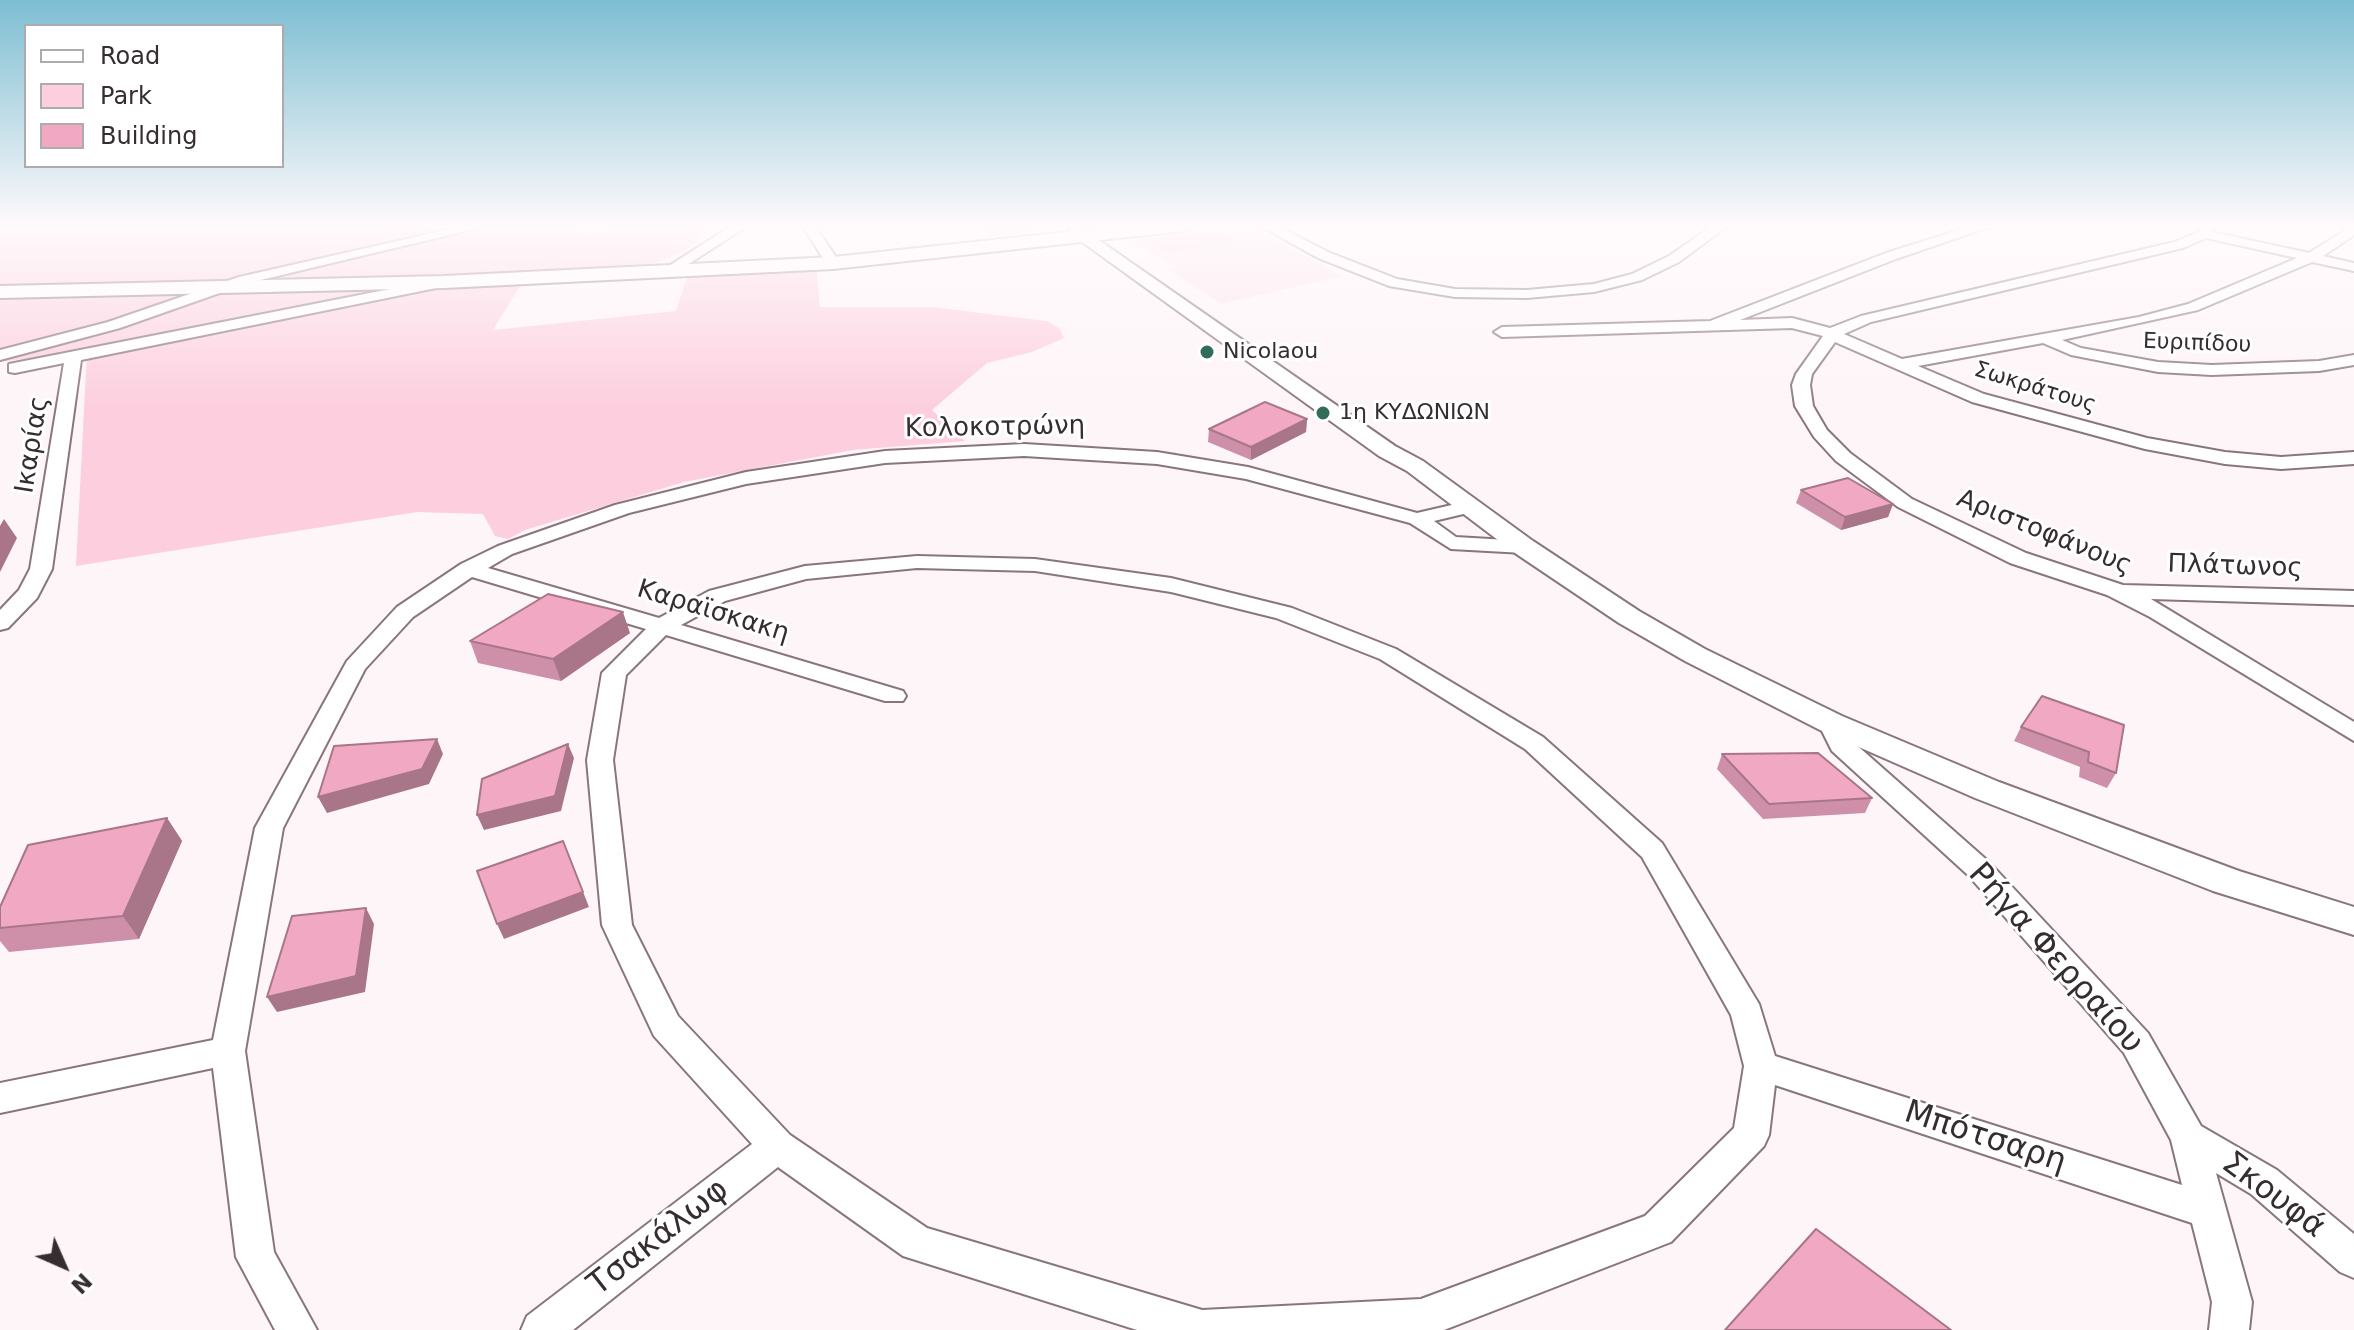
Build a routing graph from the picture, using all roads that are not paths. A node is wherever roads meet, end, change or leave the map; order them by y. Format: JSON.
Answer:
{"nodes":[{"id":1,"x":224,"y":287,"type":"edge"},
{"id":2,"x":297,"y":287,"type":"edge"},
{"id":3,"x":419,"y":287,"type":"edge"},
{"id":4,"x":1164,"y":287,"type":"edge"},
{"id":5,"x":1419,"y":287,"type":"edge"},
{"id":6,"x":1598,"y":287,"type":"edge"},
{"id":7,"x":1812,"y":287,"type":"edge"},
{"id":8,"x":2001,"y":287,"type":"edge"},
{"id":9,"x":2247,"y":287,"type":"edge"},
{"id":10,"x":212,"y":290,"type":"junction"},
{"id":11,"x":0,"y":292,"type":"edge"},
{"id":12,"x":1712,"y":326,"type":"junction"},
{"id":13,"x":1502,"y":332,"type":"dead end"},
{"id":14,"x":1833,"y":333,"type":"junction"},
{"id":15,"x":2042,"y":337,"type":"junction"},
{"id":16,"x":0,"y":355,"type":"edge"},
{"id":17,"x":73,"y":357,"type":"junction"},
{"id":18,"x":2354,"y":360,"type":"edge"},
{"id":19,"x":1902,"y":364,"type":"junction"},
{"id":20,"x":0,"y":370,"type":"edge"},
{"id":21,"x":2354,"y":458,"type":"edge"},
{"id":22,"x":1469,"y":507,"type":"junction"},
{"id":23,"x":1417,"y":519,"type":"junction"},
{"id":24,"x":1524,"y":547,"type":"junction"},
{"id":25,"x":469,"y":569,"type":"junction"},
{"id":26,"x":2115,"y":590,"type":"junction"},
{"id":27,"x":2354,"y":598,"type":"edge"},
{"id":28,"x":0,"y":623,"type":"edge"},
{"id":29,"x":662,"y":626,"type":"junction"},
{"id":30,"x":894,"y":696,"type":"dead end"},
{"id":31,"x":1831,"y":723,"type":"junction"},
{"id":32,"x":2354,"y":733,"type":"edge"},
{"id":33,"x":2354,"y":921,"type":"edge"},
{"id":34,"x":228,"y":1051,"type":"junction"},
{"id":35,"x":1761,"y":1066,"type":"junction"},
{"id":36,"x":0,"y":1098,"type":"edge"},
{"id":37,"x":2188,"y":1137,"type":"junction"},
{"id":38,"x":777,"y":1146,"type":"junction"},
{"id":39,"x":2210,"y":1211,"type":"junction"},
{"id":40,"x":2354,"y":1259,"type":"edge"},
{"id":41,"x":297,"y":1330,"type":"edge"},
{"id":42,"x":541,"y":1330,"type":"edge"},
{"id":43,"x":2229,"y":1330,"type":"edge"}],
"edges":[{"from":1,"to":10,"type":"street"},
{"from":2,"to":10,"type":"main road"},
{"from":3,"to":17,"type":"street"},
{"from":4,"to":22,"type":"street"},
{"from":5,"to":6,"type":"street"},
{"from":7,"to":12,"type":"street"},
{"from":8,"to":14,"type":"street"},
{"from":9,"to":15,"type":"street"},
{"from":10,"to":11,"type":"main road"},
{"from":10,"to":16,"type":"street"},
{"from":12,"to":13,"type":"street","name":"Σωκράτους"},
{"from":12,"to":14,"type":"street","name":"Σωκράτους"},
{"from":14,"to":19,"type":"street","name":"Σωκράτους"},
{"from":14,"to":26,"type":"street","name":"Αριστοφάνους"},
{"from":15,"to":18,"type":"street","name":"Ευριπίδου"},
{"from":15,"to":19,"type":"street"},
{"from":17,"to":20,"type":"street"},
{"from":17,"to":28,"type":"street","name":"Ικαρίας"},
{"from":19,"to":21,"type":"street","name":"Σωκράτους"},
{"from":22,"to":23,"type":"street"},
{"from":22,"to":24,"type":"street"},
{"from":23,"to":24,"type":"street","name":"Κολοκοτρώνη"},
{"from":23,"to":25,"type":"street","name":"Κολοκοτρώνη"},
{"from":24,"to":31,"type":"street"},
{"from":25,"to":29,"type":"street","name":"Καραϊσκακη"},
{"from":25,"to":34,"type":"street"},
{"from":26,"to":27,"type":"street","name":"Πλάτωνος"},
{"from":26,"to":32,"type":"street","name":"Αριστοφάνους"},
{"from":29,"to":30,"type":"street","name":"Καραϊσκακη"},
{"from":29,"to":35,"type":"street"},
{"from":29,"to":38,"type":"street"},
{"from":31,"to":33,"type":"street"},
{"from":31,"to":37,"type":"street","name":"Ρήγα Φερραίου"},
{"from":34,"to":36,"type":"street"},
{"from":34,"to":41,"type":"street"},
{"from":35,"to":38,"type":"street"},
{"from":35,"to":39,"type":"street","name":"Μπότσαρη"},
{"from":37,"to":39,"type":"street","name":"Ρήγα Φερραίου"},
{"from":37,"to":40,"type":"street","name":"Σκουφά"},
{"from":38,"to":42,"type":"street","name":"Τσακάλωφ"},
{"from":39,"to":43,"type":"street","name":"Ρήγα Φερραίου"}]}
